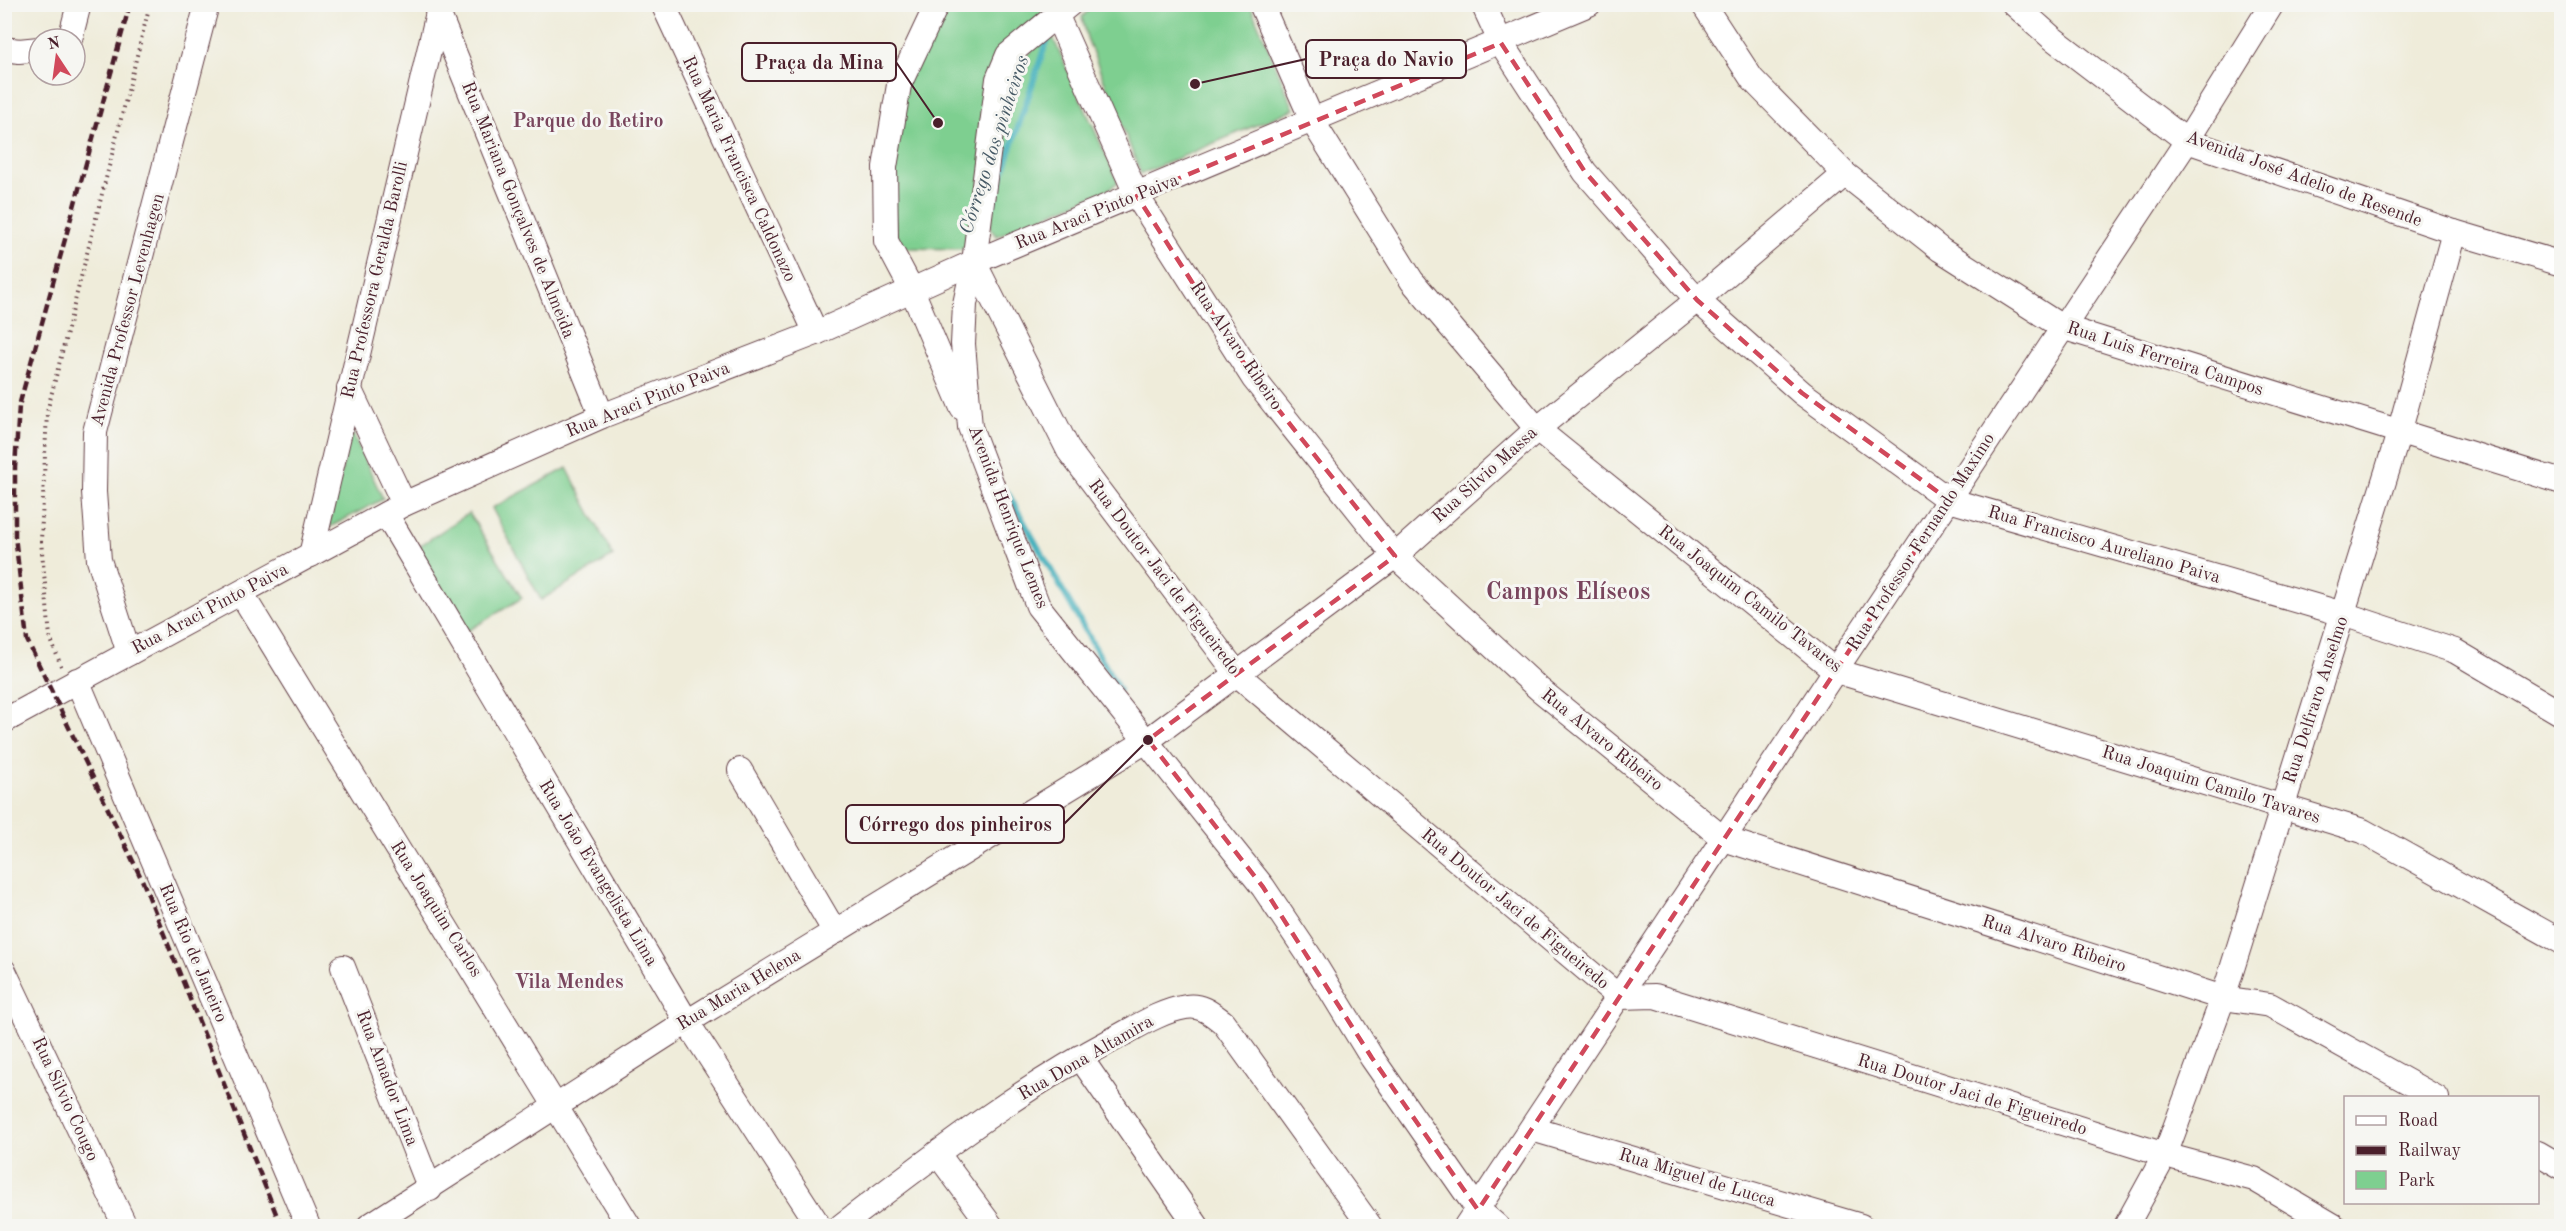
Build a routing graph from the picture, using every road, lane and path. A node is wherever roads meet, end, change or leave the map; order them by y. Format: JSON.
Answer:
{"nodes":[{"id":1,"x":79,"y":4,"type":"edge"},
{"id":2,"x":207,"y":4,"type":"edge"},
{"id":3,"x":663,"y":4,"type":"edge"},
{"id":4,"x":937,"y":4,"type":"edge"},
{"id":5,"x":1261,"y":4,"type":"edge"},
{"id":6,"x":1483,"y":4,"type":"edge"},
{"id":7,"x":1589,"y":4,"type":"edge"},
{"id":8,"x":1703,"y":4,"type":"edge"},
{"id":9,"x":2014,"y":4,"type":"edge"},
{"id":10,"x":2272,"y":4,"type":"edge"},
{"id":11,"x":437,"y":7,"type":"edge"},
{"id":12,"x":1063,"y":9,"type":"edge"},
{"id":13,"x":73,"y":27,"type":"edge"},
{"id":14,"x":1501,"y":43,"type":"junction"},
{"id":15,"x":4,"y":49,"type":"edge"},
{"id":16,"x":27,"y":50,"type":"edge"},
{"id":17,"x":1313,"y":122,"type":"junction"},
{"id":18,"x":2187,"y":141,"type":"junction"},
{"id":19,"x":1845,"y":174,"type":"junction"},
{"id":20,"x":1137,"y":196,"type":"junction"},
{"id":21,"x":2454,"y":232,"type":"junction"},
{"id":22,"x":974,"y":262,"type":"junction"},
{"id":23,"x":2562,"y":264,"type":"edge"},
{"id":24,"x":912,"y":290,"type":"junction"},
{"id":25,"x":1697,"y":300,"type":"junction"},
{"id":26,"x":2062,"y":327,"type":"junction"},
{"id":27,"x":816,"y":333,"type":"junction"},
{"id":28,"x":349,"y":388,"type":"junction"},
{"id":29,"x":602,"y":416,"type":"junction"},
{"id":30,"x":970,"y":427,"type":"junction"},
{"id":31,"x":1537,"y":429,"type":"junction"},
{"id":32,"x":2399,"y":432,"type":"junction"},
{"id":33,"x":2562,"y":482,"type":"edge"},
{"id":34,"x":1949,"y":500,"type":"junction"},
{"id":35,"x":395,"y":509,"type":"junction"},
{"id":36,"x":311,"y":555,"type":"junction"},
{"id":37,"x":1395,"y":555,"type":"junction"},
{"id":38,"x":241,"y":592,"type":"junction"},
{"id":39,"x":2343,"y":614,"type":"junction"},
{"id":40,"x":129,"y":653,"type":"junction"},
{"id":41,"x":1836,"y":671,"type":"junction"},
{"id":42,"x":1238,"y":675,"type":"junction"},
{"id":43,"x":77,"y":680,"type":"junction"},
{"id":44,"x":2562,"y":714,"type":"edge"},
{"id":45,"x":4,"y":721,"type":"edge"},
{"id":46,"x":1148,"y":740,"type":"junction"},
{"id":47,"x":1115,"y":762,"type":"joint"},
{"id":48,"x":740,"y":770,"type":"dead end"},
{"id":49,"x":2282,"y":807,"type":"junction"},
{"id":50,"x":1724,"y":839,"type":"junction"},
{"id":51,"x":835,"y":932,"type":"junction"},
{"id":52,"x":2562,"y":942,"type":"edge"},
{"id":53,"x":343,"y":967,"type":"dead end"},
{"id":54,"x":4,"y":971,"type":"edge"},
{"id":55,"x":1619,"y":997,"type":"junction"},
{"id":56,"x":2223,"y":998,"type":"junction"},
{"id":57,"x":687,"y":1022,"type":"junction"},
{"id":58,"x":1080,"y":1057,"type":"junction"},
{"id":59,"x":2433,"y":1096,"type":"edge"},
{"id":60,"x":557,"y":1106,"type":"junction"},
{"id":61,"x":1532,"y":1129,"type":"junction"},
{"id":62,"x":937,"y":1153,"type":"junction"},
{"id":63,"x":2539,"y":1154,"type":"edge"},
{"id":64,"x":2165,"y":1155,"type":"junction"},
{"id":65,"x":2562,"y":1167,"type":"edge"},
{"id":66,"x":430,"y":1189,"type":"junction"},
{"id":67,"x":1472,"y":1218,"type":"edge"},
{"id":68,"x":125,"y":1227,"type":"edge"},
{"id":69,"x":308,"y":1227,"type":"edge"},
{"id":70,"x":369,"y":1227,"type":"edge"},
{"id":71,"x":629,"y":1227,"type":"edge"},
{"id":72,"x":819,"y":1227,"type":"edge"},
{"id":73,"x":841,"y":1227,"type":"edge"},
{"id":74,"x":991,"y":1227,"type":"edge"},
{"id":75,"x":1197,"y":1227,"type":"edge"},
{"id":76,"x":1370,"y":1227,"type":"edge"},
{"id":77,"x":1497,"y":1227,"type":"edge"},
{"id":78,"x":1861,"y":1227,"type":"edge"},
{"id":79,"x":2127,"y":1227,"type":"edge"},
{"id":80,"x":2334,"y":1227,"type":"edge"}],
"edges":[{"from":1,"to":13,"type":"street"},
{"from":2,"to":40,"type":"street","name":"Avenida Professor Levenhagen"},
{"from":3,"to":27,"type":"street","name":"Rua Maria Francisca Caldonazo"},
{"from":4,"to":24,"type":"street"},
{"from":5,"to":17,"type":"street","name":"Rua Joaquim Camilo Tavares"},
{"from":6,"to":14,"type":"street","name":"Rua Francisco Aureliano Paiva"},
{"from":7,"to":14,"type":"street","name":"Rua Araci Pinto Paiva"},
{"from":8,"to":19,"type":"street","name":"Rua Luis Ferreira Campos"},
{"from":9,"to":18,"type":"street","name":"Avenida José Adelio de Resende"},
{"from":10,"to":18,"type":"street","name":"Rua Professor Fernando Maximo"},
{"from":11,"to":28,"type":"street","name":"Rua Professora Geralda Barolli"},
{"from":11,"to":29,"type":"street","name":"Rua Mariana Gonçalves de Almeida"},
{"from":12,"to":20,"type":"street","name":"Rua Alvaro Ribeiro"},
{"from":12,"to":22,"type":"street","name":"Avenida Henrique Lemes"},
{"from":14,"to":17,"type":"street","name":"Rua Araci Pinto Paiva"},
{"from":14,"to":25,"type":"street","name":"Rua Francisco Aureliano Paiva"},
{"from":15,"to":16,"type":"street"},
{"from":17,"to":20,"type":"street","name":"Rua Araci Pinto Paiva"},
{"from":17,"to":31,"type":"street","name":"Rua Joaquim Camilo Tavares"},
{"from":18,"to":21,"type":"street","name":"Avenida José Adelio de Resende"},
{"from":18,"to":26,"type":"street","name":"Rua Professor Fernando Maximo"},
{"from":19,"to":25,"type":"street","name":"Rua Silvio Massa"},
{"from":19,"to":26,"type":"street","name":"Rua Luis Ferreira Campos"},
{"from":20,"to":22,"type":"street","name":"Rua Araci Pinto Paiva"},
{"from":20,"to":37,"type":"street","name":"Rua Alvaro Ribeiro"},
{"from":21,"to":23,"type":"street","name":"Avenida José Adelio de Resende"},
{"from":21,"to":32,"type":"street","name":"Rua Delfraro Anselmo"},
{"from":22,"to":24,"type":"street","name":"Rua Araci Pinto Paiva"},
{"from":22,"to":30,"type":"street","name":"Avenida Henrique Lemes"},
{"from":22,"to":42,"type":"street","name":"Rua Doutor Jaci de Figueiredo"},
{"from":24,"to":27,"type":"street","name":"Rua Araci Pinto Paiva"},
{"from":24,"to":30,"type":"street"},
{"from":25,"to":31,"type":"street","name":"Rua Silvio Massa"},
{"from":25,"to":34,"type":"street","name":"Rua Francisco Aureliano Paiva"},
{"from":26,"to":32,"type":"street","name":"Rua Luis Ferreira Campos"},
{"from":26,"to":34,"type":"street","name":"Rua Professor Fernando Maximo"},
{"from":27,"to":29,"type":"street","name":"Rua Araci Pinto Paiva"},
{"from":28,"to":35,"type":"street","name":"Rua João Evangelista Lima"},
{"from":28,"to":36,"type":"street","name":"Rua Professora Geralda Barolli"},
{"from":29,"to":35,"type":"street","name":"Rua Araci Pinto Paiva"},
{"from":30,"to":46,"type":"street","name":"Avenida Henrique Lemes"},
{"from":31,"to":37,"type":"street","name":"Rua Silvio Massa"},
{"from":31,"to":41,"type":"street","name":"Rua Joaquim Camilo Tavares"},
{"from":32,"to":33,"type":"street","name":"Rua Luis Ferreira Campos"},
{"from":32,"to":39,"type":"street","name":"Rua Delfraro Anselmo"},
{"from":34,"to":39,"type":"street","name":"Rua Francisco Aureliano Paiva"},
{"from":34,"to":41,"type":"street","name":"Rua Professor Fernando Maximo"},
{"from":35,"to":36,"type":"street","name":"Rua Araci Pinto Paiva"},
{"from":35,"to":57,"type":"street","name":"Rua João Evangelista Lima"},
{"from":36,"to":38,"type":"street","name":"Rua Araci Pinto Paiva"},
{"from":37,"to":42,"type":"street","name":"Rua Silvio Massa"},
{"from":37,"to":50,"type":"street","name":"Rua Alvaro Ribeiro"},
{"from":38,"to":40,"type":"street","name":"Rua Araci Pinto Paiva"},
{"from":38,"to":60,"type":"street","name":"Rua Joaquim Carlos"},
{"from":39,"to":44,"type":"street","name":"Rua Francisco Aureliano Paiva"},
{"from":39,"to":49,"type":"street","name":"Rua Delfraro Anselmo"},
{"from":40,"to":43,"type":"street","name":"Rua Araci Pinto Paiva"},
{"from":41,"to":49,"type":"street","name":"Rua Joaquim Camilo Tavares"},
{"from":41,"to":50,"type":"street","name":"Rua Professor Fernando Maximo"},
{"from":42,"to":46,"type":"street","name":"Rua Silvio Massa"},
{"from":42,"to":55,"type":"street","name":"Rua Doutor Jaci de Figueiredo"},
{"from":43,"to":45,"type":"street","name":"Rua Araci Pinto Paiva"},
{"from":43,"to":69,"type":"street","name":"Rua Rio de Janeiro"},
{"from":46,"to":47,"type":"street","name":"Rua Silvio Massa"},
{"from":46,"to":67,"type":"street","name":"Avenida Henrique Lemes"},
{"from":47,"to":51,"type":"street","name":"Rua Maria Helena"},
{"from":48,"to":51,"type":"street"},
{"from":49,"to":52,"type":"street","name":"Rua Joaquim Camilo Tavares"},
{"from":49,"to":56,"type":"street","name":"Rua Delfraro Anselmo"},
{"from":50,"to":55,"type":"street","name":"Rua Professor Fernando Maximo"},
{"from":50,"to":56,"type":"street","name":"Rua Alvaro Ribeiro"},
{"from":51,"to":57,"type":"street","name":"Rua Maria Helena"},
{"from":53,"to":66,"type":"street","name":"Rua Amador Lima"},
{"from":54,"to":68,"type":"street","name":"Rua Silvio Cougo"},
{"from":55,"to":61,"type":"street","name":"Rua Professor Fernando Maximo"},
{"from":55,"to":64,"type":"street","name":"Rua Doutor Jaci de Figueiredo"},
{"from":56,"to":59,"type":"street","name":"Rua Alvaro Ribeiro"},
{"from":56,"to":64,"type":"street","name":"Rua Delfraro Anselmo"},
{"from":57,"to":60,"type":"street","name":"Rua Maria Helena"},
{"from":57,"to":72,"type":"street","name":"Rua João Evangelista Lima"},
{"from":58,"to":62,"type":"street","name":"Rua Dona Altamira"},
{"from":58,"to":75,"type":"street"},
{"from":58,"to":76,"type":"street","name":"Rua Dona Altamira"},
{"from":60,"to":66,"type":"street","name":"Rua Maria Helena"},
{"from":60,"to":71,"type":"street","name":"Rua Joaquim Carlos"},
{"from":61,"to":67,"type":"street","name":"Rua Professor Fernando Maximo"},
{"from":61,"to":78,"type":"street","name":"Rua Miguel de Lucca"},
{"from":62,"to":73,"type":"street","name":"Rua Dona Altamira"},
{"from":62,"to":74,"type":"street"},
{"from":63,"to":65,"type":"street"},
{"from":64,"to":79,"type":"street","name":"Rua Delfraro Anselmo"},
{"from":64,"to":80,"type":"street","name":"Rua Doutor Jaci de Figueiredo"},
{"from":66,"to":70,"type":"street","name":"Rua Maria Helena"},
{"from":67,"to":77,"type":"street","name":"Avenida Henrique Lemes"}]}
